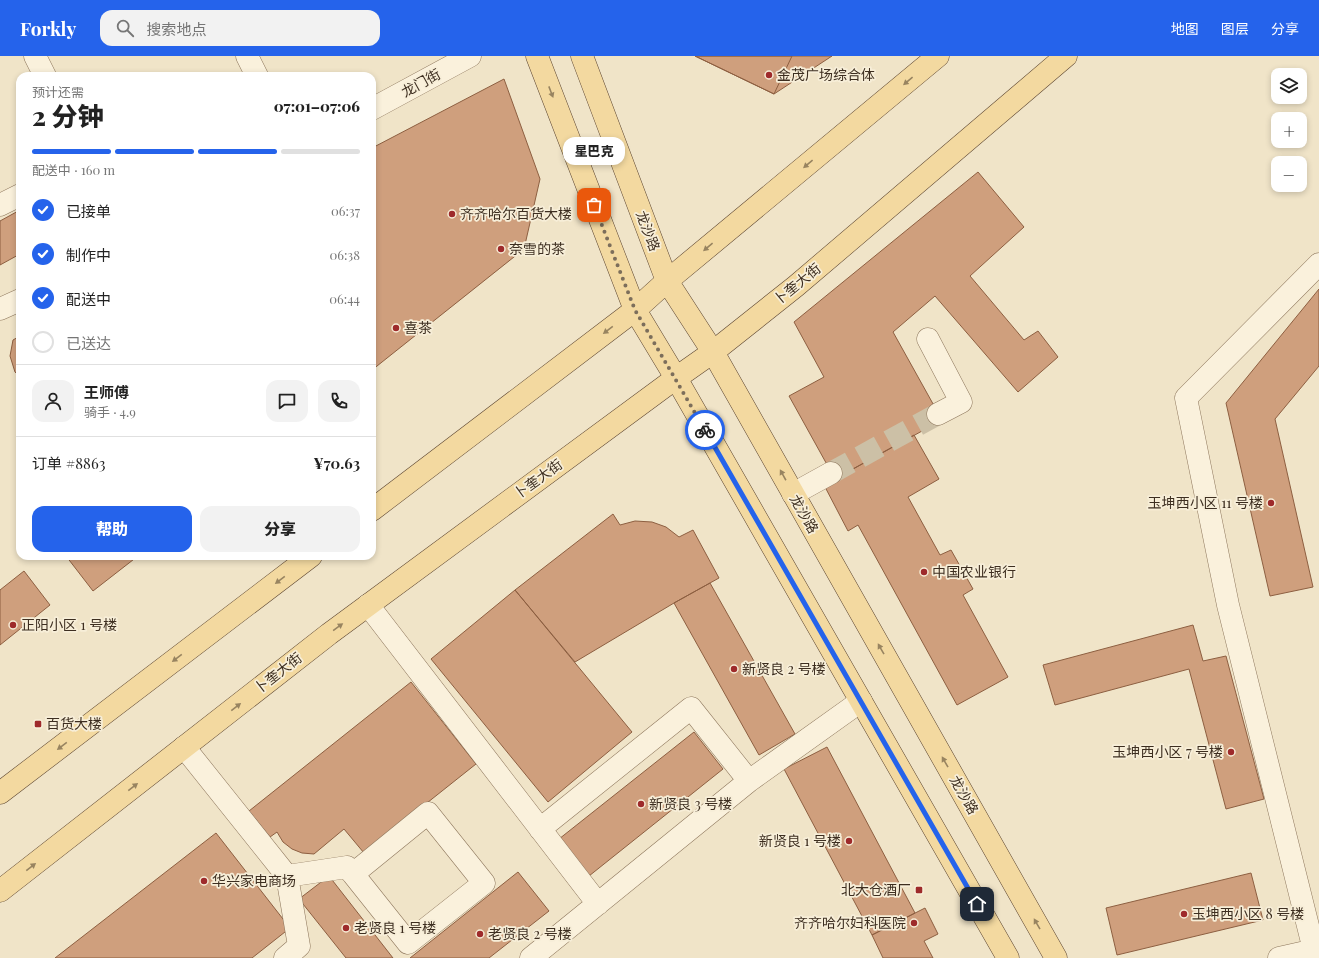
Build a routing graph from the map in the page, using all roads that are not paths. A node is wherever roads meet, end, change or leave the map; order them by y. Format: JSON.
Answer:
{"nodes":[{"id":1,"x":35,"y":56,"type":"edge"},
{"id":2,"x":247,"y":56,"type":"edge"},
{"id":3,"x":470,"y":56,"type":"edge"},
{"id":4,"x":537,"y":56,"type":"edge"},
{"id":5,"x":582,"y":56,"type":"edge"},
{"id":6,"x":938,"y":56,"type":"edge"},
{"id":7,"x":1066,"y":56,"type":"edge"},
{"id":8,"x":43,"y":72,"type":"edge"},
{"id":9,"x":255,"y":72,"type":"edge"},
{"id":10,"x":376,"y":107,"type":"edge"},
{"id":11,"x":16,"y":196,"type":"edge"},
{"id":12,"x":0,"y":205,"type":"edge"},
{"id":13,"x":1319,"y":264,"type":"edge"},
{"id":14,"x":667,"y":281,"type":"junction"},
{"id":15,"x":16,"y":302,"type":"edge"},
{"id":16,"x":0,"y":309,"type":"edge"},
{"id":17,"x":635,"y":310,"type":"junction"},
{"id":18,"x":928,"y":339,"type":"dead end"},
{"id":19,"x":713,"y":352,"type":"junction"},
{"id":20,"x":676,"y":378,"type":"junction"},
{"id":21,"x":938,"y":414,"type":"tunnel mouth"},
{"id":22,"x":831,"y":473,"type":"tunnel mouth"},
{"id":23,"x":793,"y":494,"type":"junction"},
{"id":24,"x":376,"y":507,"type":"edge"},
{"id":25,"x":306,"y":560,"type":"edge"},
{"id":26,"x":368,"y":605,"type":"junction"},
{"id":27,"x":861,"y":701,"type":"junction"},
{"id":28,"x":184,"y":747,"type":"junction"},
{"id":29,"x":749,"y":781,"type":"junction"},
{"id":30,"x":0,"y":793,"type":"edge"},
{"id":31,"x":540,"y":829,"type":"junction"},
{"id":32,"x":353,"y":874,"type":"junction"},
{"id":33,"x":286,"y":876,"type":"junction"},
{"id":34,"x":0,"y":891,"type":"edge"},
{"id":35,"x":598,"y":904,"type":"junction"},
{"id":36,"x":1317,"y":952,"type":"edge"},
{"id":37,"x":286,"y":958,"type":"edge"},
{"id":38,"x":531,"y":958,"type":"edge"},
{"id":39,"x":1008,"y":958,"type":"edge"},
{"id":40,"x":1056,"y":958,"type":"edge"},
{"id":41,"x":1279,"y":958,"type":"edge"}],
"edges":[{"from":1,"to":8,"type":"street"},
{"from":2,"to":9,"type":"street"},
{"from":3,"to":10,"type":"street","name":"龙门街"},
{"from":4,"to":17,"type":"main road","one_way":true},
{"from":5,"to":14,"type":"main road","name":"龙沙路"},
{"from":6,"to":14,"type":"main road","one_way":true},
{"from":7,"to":19,"type":"main road","name":"卜奎大街"},
{"from":11,"to":12,"type":"street"},
{"from":13,"to":36,"type":"street"},
{"from":14,"to":17,"type":"main road"},
{"from":14,"to":19,"type":"main road","name":"龙沙路"},
{"from":15,"to":16,"type":"street"},
{"from":17,"to":20,"type":"main road"},
{"from":17,"to":24,"type":"main road","one_way":true},
{"from":18,"to":21,"type":"street"},
{"from":19,"to":20,"type":"main road","name":"卜奎大街"},
{"from":23,"to":19,"type":"main road","name":"龙沙路","one_way":true},
{"from":20,"to":26,"type":"main road","name":"卜奎大街"},
{"from":20,"to":27,"type":"main road"},
{"from":22,"to":23,"type":"street"},
{"from":40,"to":23,"type":"main road","name":"龙沙路","one_way":true},
{"from":25,"to":30,"type":"main road","one_way":true},
{"from":28,"to":26,"type":"main road","name":"卜奎大街","one_way":true},
{"from":26,"to":31,"type":"street"},
{"from":27,"to":29,"type":"street"},
{"from":27,"to":39,"type":"main road"},
{"from":28,"to":33,"type":"street"},
{"from":34,"to":28,"type":"main road","name":"卜奎大街","one_way":true},
{"from":29,"to":31,"type":"street"},
{"from":29,"to":35,"type":"street"},
{"from":31,"to":35,"type":"street"},
{"from":32,"to":32,"type":"street"},
{"from":32,"to":33,"type":"street"},
{"from":33,"to":37,"type":"street"},
{"from":35,"to":38,"type":"street"},
{"from":36,"to":41,"type":"street"}]}
